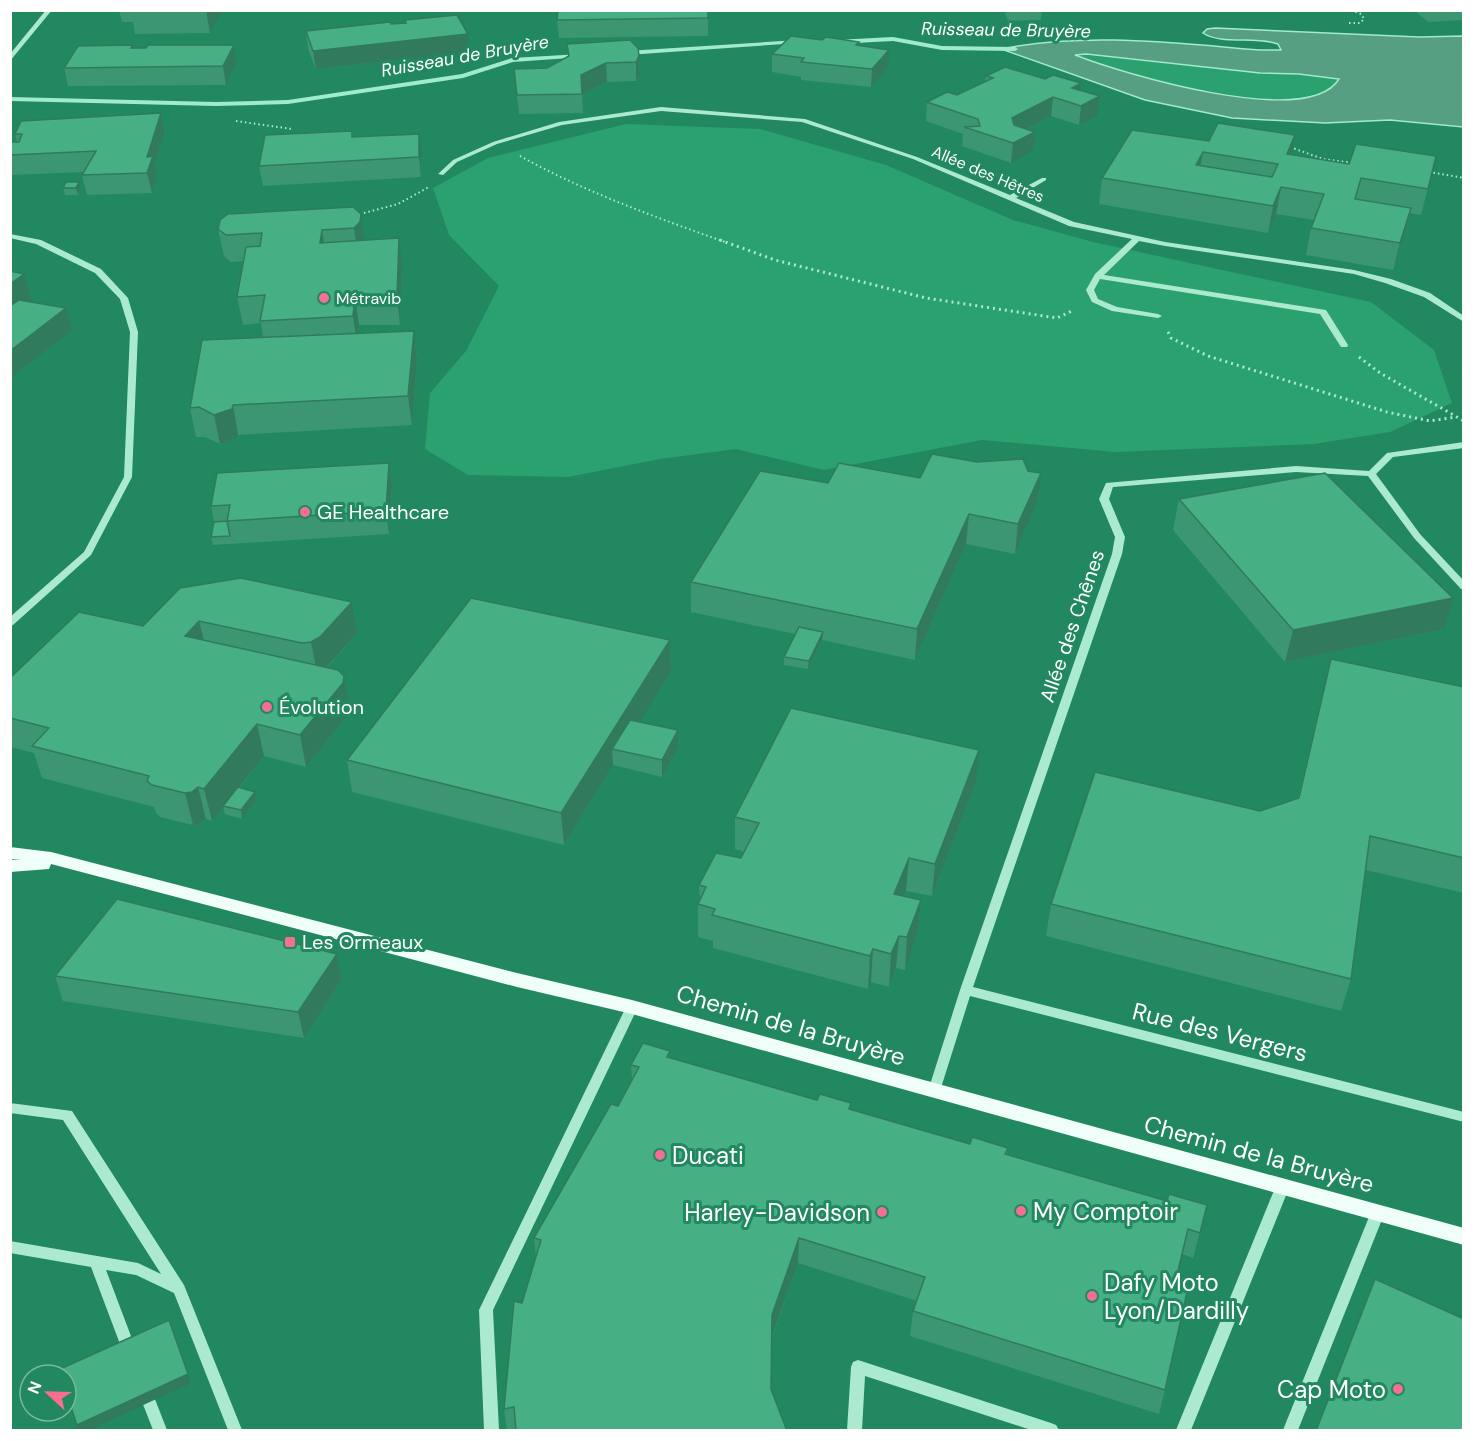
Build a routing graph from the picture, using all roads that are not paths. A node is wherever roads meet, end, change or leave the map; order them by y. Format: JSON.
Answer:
{"nodes":[{"id":1,"x":49,"y":10,"type":"edge"},
{"id":2,"x":10,"y":59,"type":"edge"},
{"id":3,"x":441,"y":174,"type":"road end"},
{"id":4,"x":1044,"y":179,"type":"dead end"},
{"id":5,"x":1010,"y":198,"type":"junction"},
{"id":6,"x":10,"y":236,"type":"edge"},
{"id":7,"x":1137,"y":238,"type":"junction"},
{"id":8,"x":1098,"y":276,"type":"junction"},
{"id":9,"x":1158,"y":316,"type":"road end"},
{"id":10,"x":1464,"y":320,"type":"edge"},
{"id":11,"x":1344,"y":345,"type":"road end"},
{"id":12,"x":1464,"y":445,"type":"edge"},
{"id":13,"x":1371,"y":474,"type":"junction"},
{"id":14,"x":1464,"y":587,"type":"edge"},
{"id":15,"x":10,"y":623,"type":"edge"},
{"id":16,"x":10,"y":853,"type":"edge"},
{"id":17,"x":10,"y":866,"type":"edge"},
{"id":18,"x":102,"y":871,"type":"junction"},
{"id":19,"x":966,"y":990,"type":"junction"},
{"id":20,"x":632,"y":1007,"type":"junction"},
{"id":21,"x":934,"y":1091,"type":"junction"},
{"id":22,"x":10,"y":1108,"type":"edge"},
{"id":23,"x":1464,"y":1117,"type":"edge"},
{"id":24,"x":1282,"y":1188,"type":"junction"},
{"id":25,"x":1378,"y":1212,"type":"junction"},
{"id":26,"x":1464,"y":1237,"type":"edge"},
{"id":27,"x":10,"y":1247,"type":"edge"},
{"id":28,"x":96,"y":1262,"type":"junction"},
{"id":29,"x":179,"y":1289,"type":"junction"},
{"id":30,"x":160,"y":1431,"type":"edge"},
{"id":31,"x":235,"y":1431,"type":"edge"},
{"id":32,"x":491,"y":1431,"type":"edge"},
{"id":33,"x":854,"y":1431,"type":"edge"},
{"id":34,"x":1051,"y":1431,"type":"edge"},
{"id":35,"x":1183,"y":1431,"type":"edge"},
{"id":36,"x":1290,"y":1431,"type":"edge"}],
"edges":[{"from":1,"to":2,"type":"street"},
{"from":3,"to":5,"type":"street","name":"Allée des Hêtres"},
{"from":4,"to":5,"type":"street"},
{"from":5,"to":7,"type":"street","name":"Allée des Hêtres"},
{"from":6,"to":15,"type":"street"},
{"from":7,"to":8,"type":"street"},
{"from":7,"to":10,"type":"street","name":"Allée des Hêtres"},
{"from":8,"to":9,"type":"street"},
{"from":8,"to":11,"type":"street"},
{"from":12,"to":13,"type":"street"},
{"from":13,"to":14,"type":"street"},
{"from":13,"to":19,"type":"street","name":"Allée des Chênes"},
{"from":16,"to":18,"type":"main road","name":"Chemin de la Bruyère"},
{"from":17,"to":18,"type":"main road","name":"Chemin de la Bruyère"},
{"from":18,"to":20,"type":"main road","name":"Chemin de la Bruyère"},
{"from":19,"to":21,"type":"street","name":"Allée des Chênes"},
{"from":19,"to":23,"type":"street","name":"Rue des Vergers"},
{"from":20,"to":21,"type":"main road","name":"Chemin de la Bruyère"},
{"from":20,"to":32,"type":"street"},
{"from":21,"to":24,"type":"main road","name":"Chemin de la Bruyère"},
{"from":22,"to":29,"type":"street"},
{"from":24,"to":25,"type":"main road","name":"Chemin de la Bruyère"},
{"from":24,"to":35,"type":"street"},
{"from":25,"to":26,"type":"main road","name":"Chemin de la Bruyère"},
{"from":25,"to":36,"type":"street"},
{"from":27,"to":28,"type":"street"},
{"from":28,"to":29,"type":"street"},
{"from":28,"to":30,"type":"street"},
{"from":29,"to":31,"type":"street"},
{"from":33,"to":34,"type":"street"}]}
